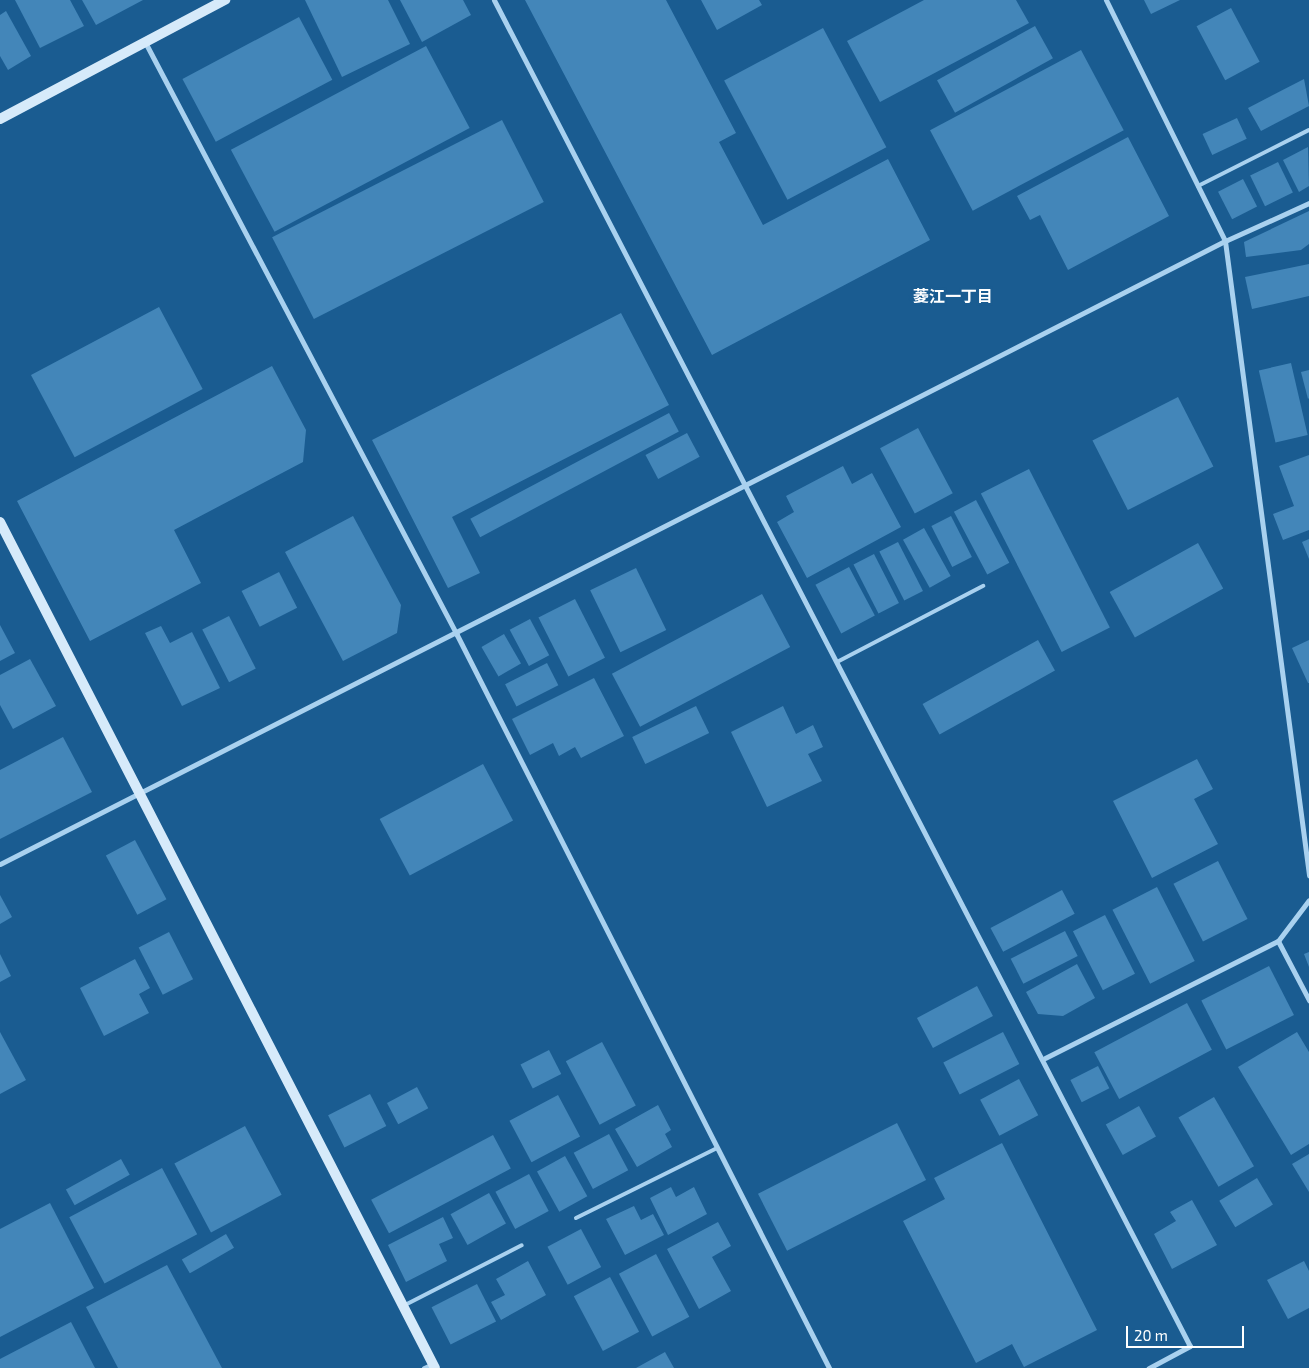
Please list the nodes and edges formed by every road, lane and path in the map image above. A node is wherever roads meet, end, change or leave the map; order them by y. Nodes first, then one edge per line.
1 (224, 0) edge
2 (494, 0) edge
3 (1106, 0) edge
4 (145, 42) junction
5 (0, 119) edge
6 (1309, 130) edge
7 (1198, 186) junction
8 (1309, 203) edge
9 (1225, 240) junction
10 (746, 485) junction
11 (0, 522) edge
12 (982, 586) dead end
13 (457, 634) junction
14 (837, 662) junction
15 (140, 793) junction
16 (0, 864) edge
17 (1309, 875) edge
18 (1309, 900) edge
19 (1278, 941) junction
20 (1309, 1000) edge
21 (1045, 1058) junction
22 (717, 1148) junction
23 (576, 1218) dead end
24 (522, 1245) dead end
25 (403, 1306) junction
26 (430, 1366) edge
27 (829, 1368) edge
28 (1149, 1368) edge

1 - 4 street
2 - 10 street
3 - 7 street
4 - 5 street
4 - 13 street
6 - 7 lane
7 - 9 street
8 - 9 street
9 - 10 street
9 - 17 street
10 - 13 street
10 - 14 street
11 - 15 street
12 - 14 lane
13 - 15 street
13 - 22 street
14 - 21 street
15 - 16 street
15 - 25 street
18 - 19 street
19 - 20 street
19 - 21 street
21 - 28 street
22 - 23 lane
22 - 27 street
24 - 25 lane
25 - 26 street

